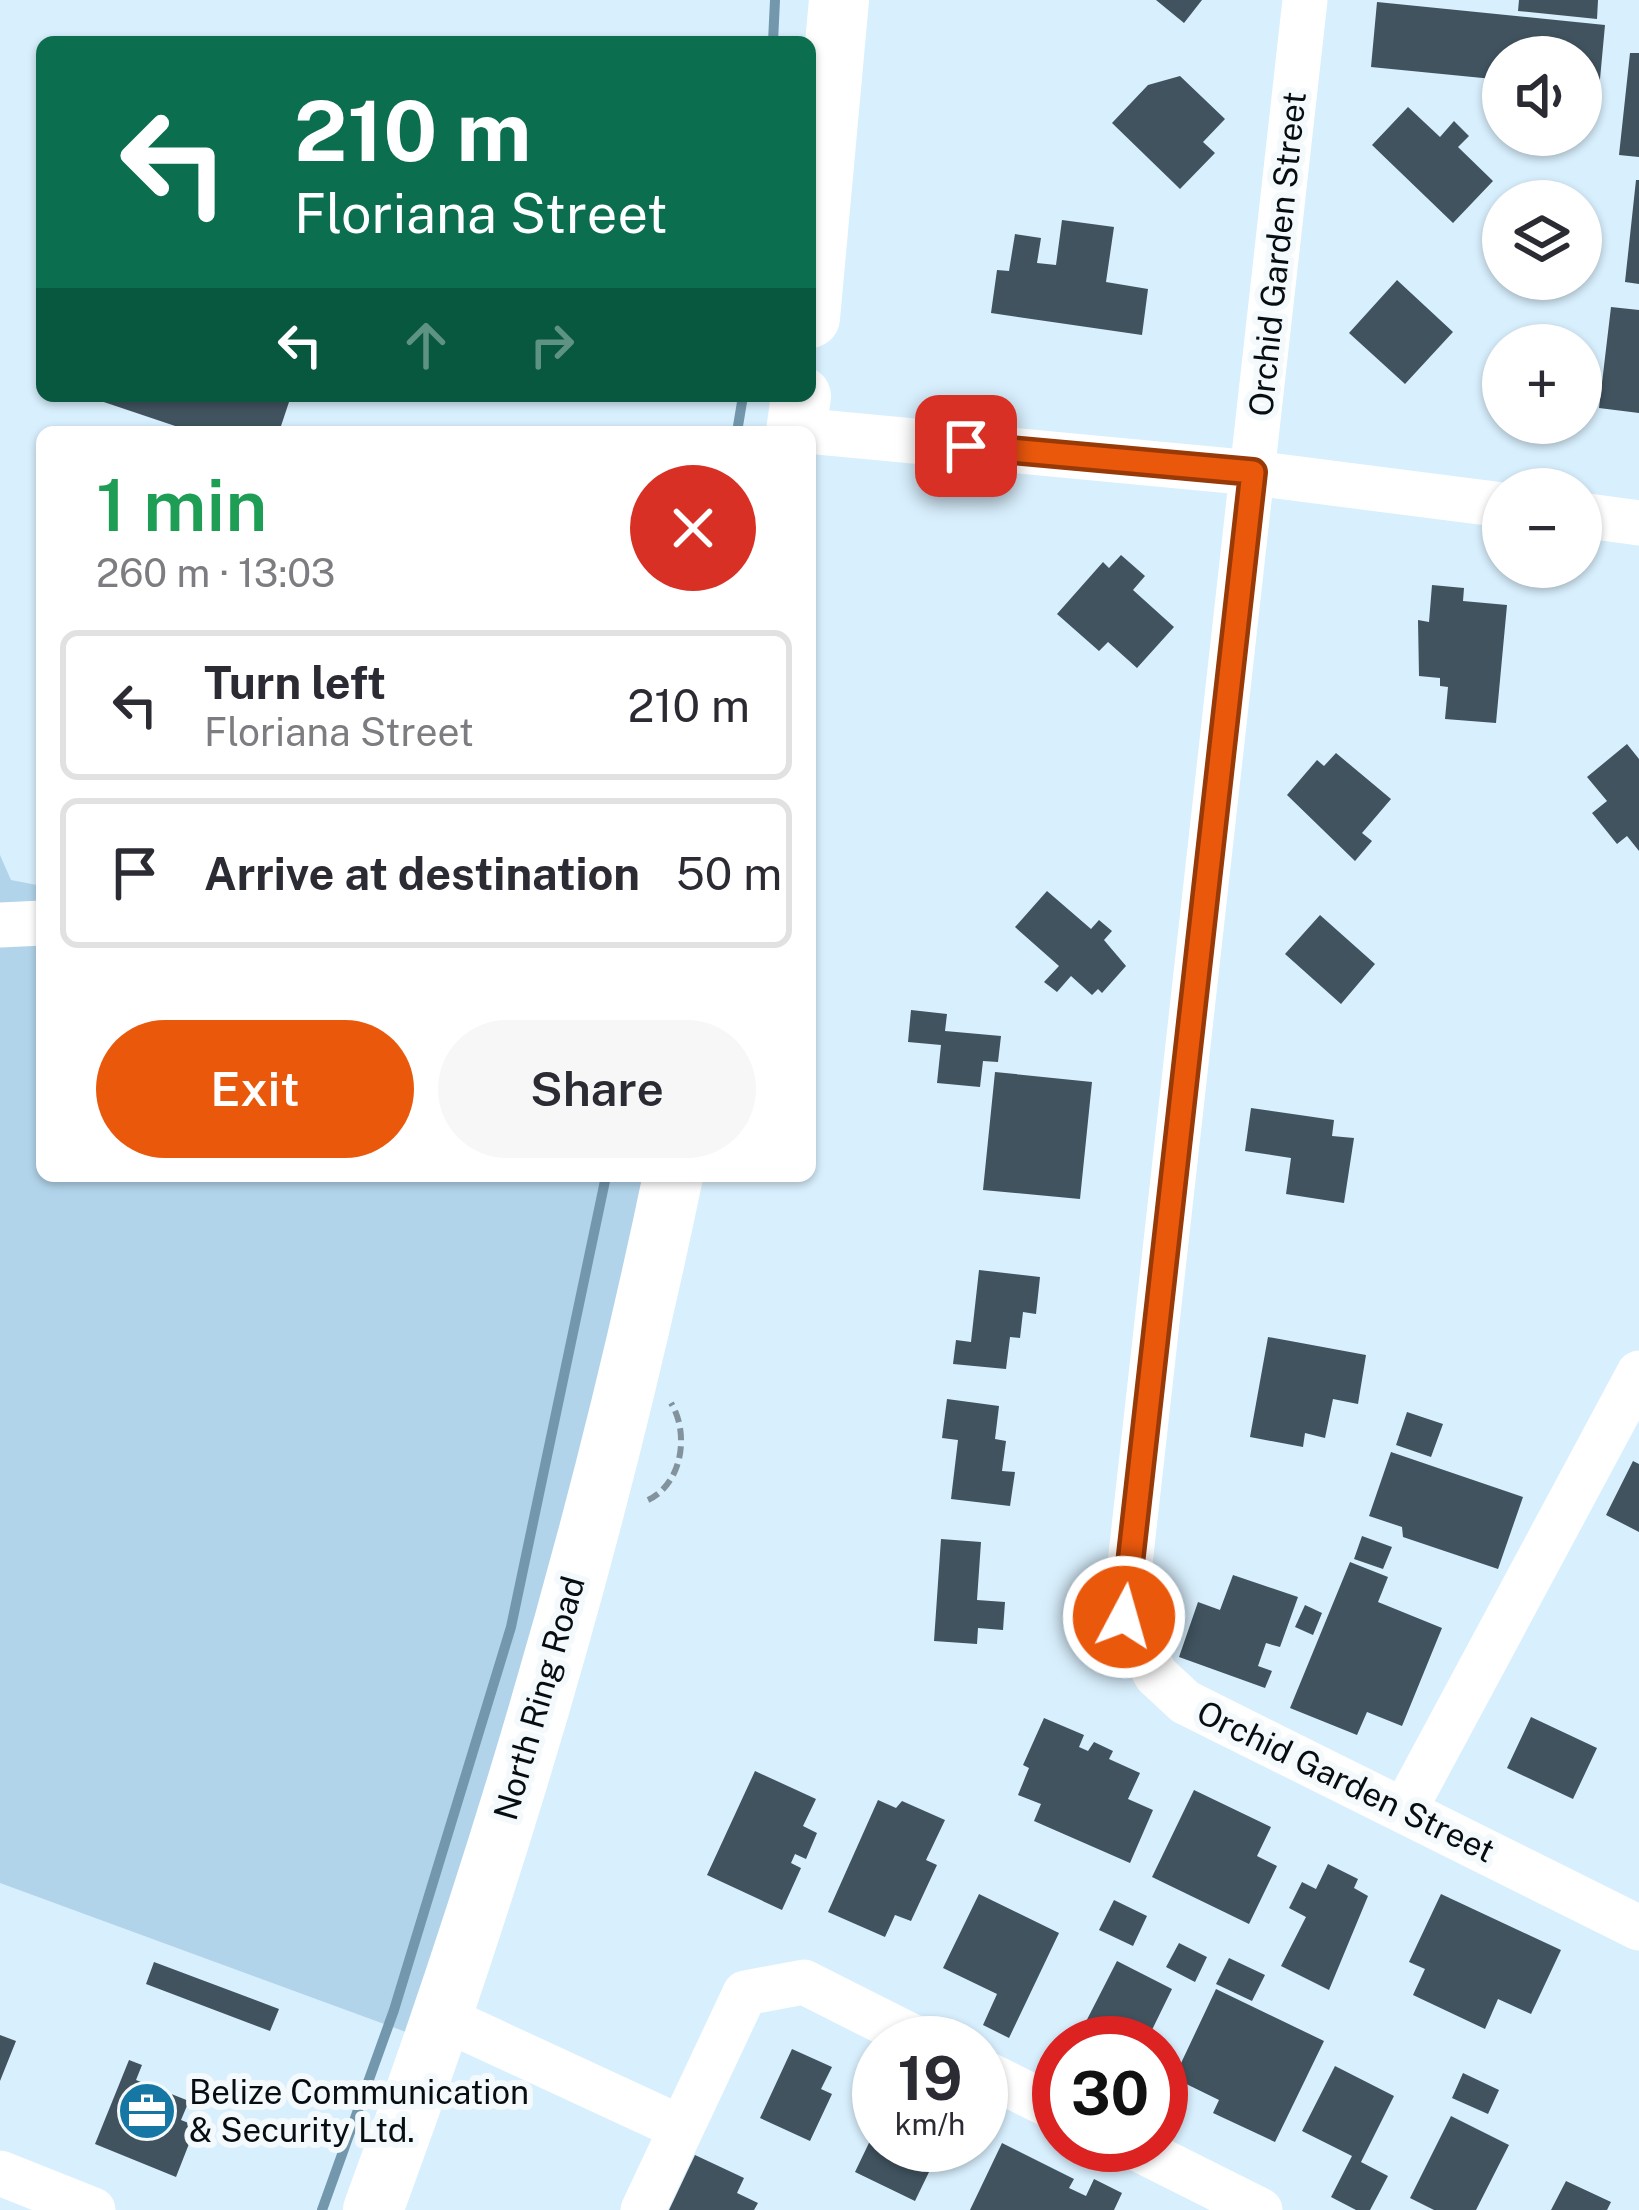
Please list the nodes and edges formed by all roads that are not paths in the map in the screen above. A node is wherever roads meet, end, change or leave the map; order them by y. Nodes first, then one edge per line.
1 (839, 0) edge
2 (1305, 0) edge
3 (816, 252) edge
4 (816, 433) edge
5 (1253, 472) junction
6 (1482, 502) edge
7 (1602, 518) edge
8 (1639, 523) edge
9 (36, 923) edge
10 (0, 925) edge
11 (672, 1182) edge
12 (1639, 1372) edge
13 (1405, 1809) junction
14 (1639, 1928) edge
15 (439, 2016) junction
16 (872, 2016) edge
17 (681, 2128) junction
18 (1184, 2172) edge
19 (0, 2173) edge
20 (93, 2210) edge
21 (374, 2210) edge
22 (643, 2210) edge
23 (1260, 2210) edge

1 - 3 main road
2 - 5 street, Orchid Garden Street
4 - 5 street
5 - 6 street
5 - 13 street, Orchid Garden Street
7 - 8 street
9 - 10 street
11 - 15 main road, North Ring Road
12 - 13 street
13 - 14 street, Orchid Garden Street
15 - 17 street
15 - 21 main road, North Ring Road
16 - 17 street
17 - 22 street
18 - 23 street
19 - 20 street

